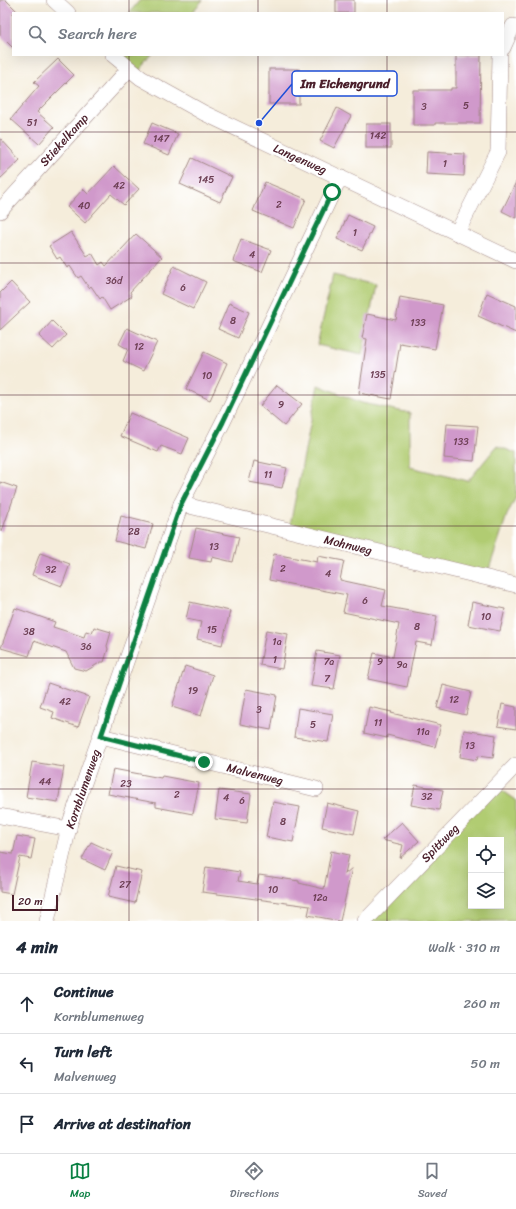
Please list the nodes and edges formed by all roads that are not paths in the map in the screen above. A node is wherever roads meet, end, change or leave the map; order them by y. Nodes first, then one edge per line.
1 (54, 0) edge
2 (67, 12) edge
3 (512, 26) dead end
4 (504, 46) edge
5 (114, 56) edge
6 (500, 56) edge
7 (129, 69) junction
8 (340, 176) junction
9 (0, 211) edge
10 (456, 233) junction
11 (516, 261) edge
12 (181, 504) junction
13 (516, 585) edge
14 (101, 736) junction
15 (516, 765) edge
16 (316, 789) dead end
17 (0, 816) edge
18 (69, 829) junction
19 (47, 921) edge
20 (365, 921) edge

1 - 2 street
3 - 4 street
5 - 7 street, Langenweg
6 - 10 street
7 - 8 street, Langenweg
7 - 9 street, Stiekelkamp
8 - 10 street, Langenweg
8 - 12 street, Kornblumenweg
10 - 11 street, Langenweg
12 - 13 street, Mohnweg
12 - 14 street, Kornblumenweg
14 - 16 street, Malvenweg
14 - 18 street, Kornblumenweg
15 - 20 street, Spittweg
17 - 18 street
18 - 19 street, Kornblumenweg

